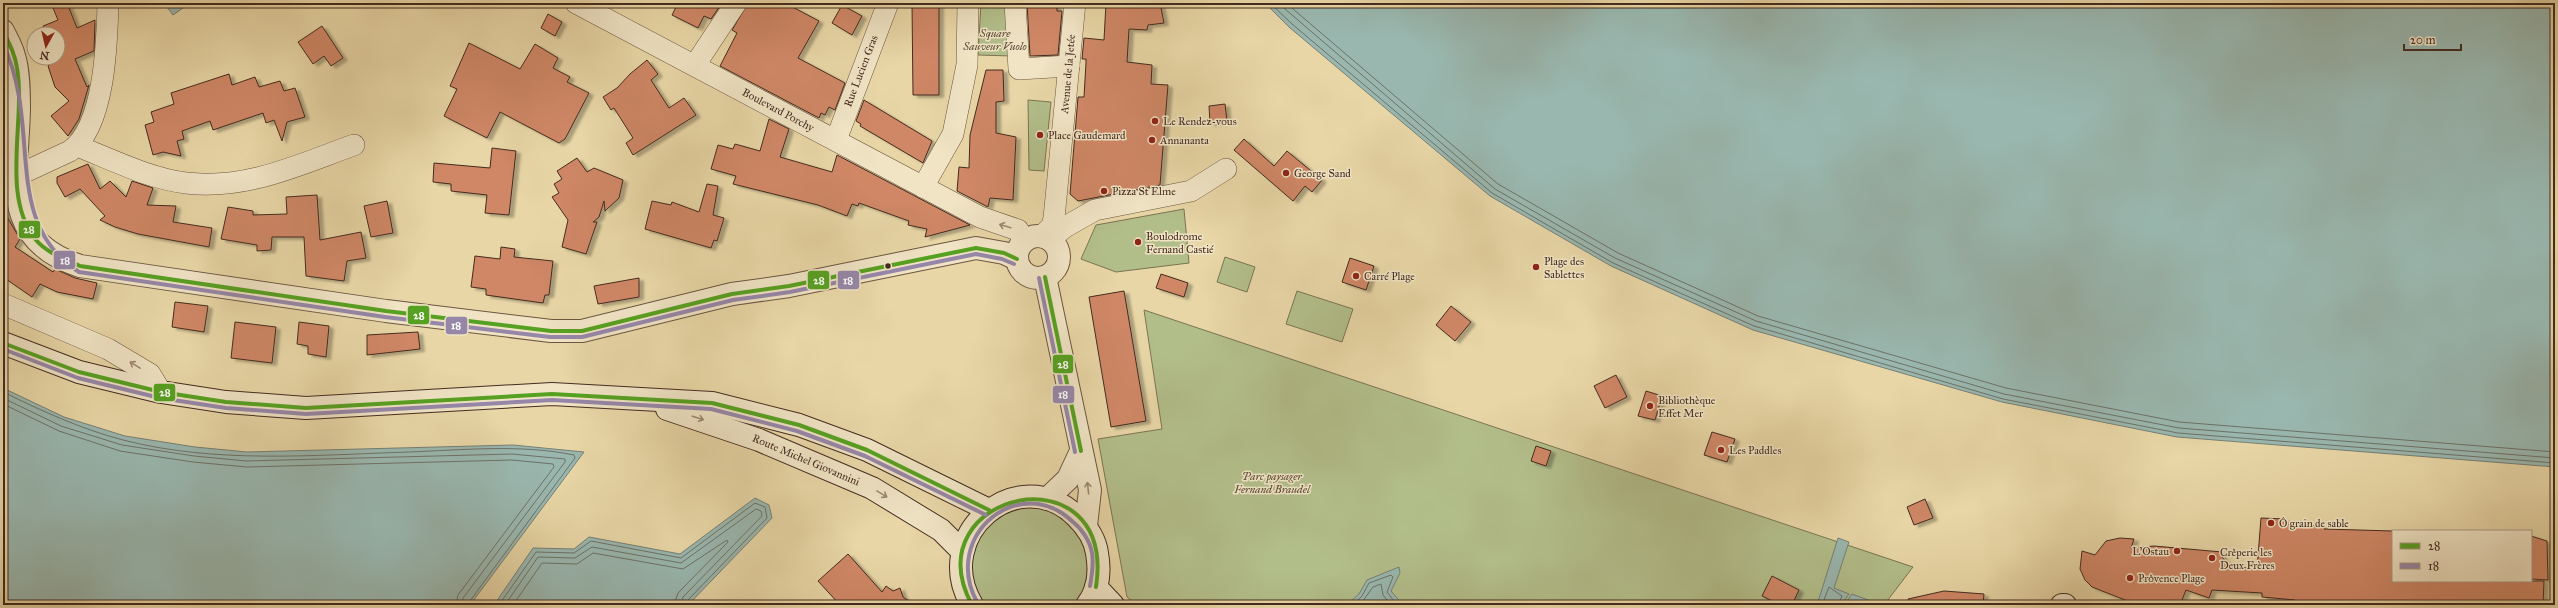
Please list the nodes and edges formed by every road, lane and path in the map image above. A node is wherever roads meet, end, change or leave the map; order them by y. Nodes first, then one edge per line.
1 (108, 3) edge
2 (576, 3) edge
3 (736, 3) edge
4 (888, 3) edge
5 (968, 3) edge
6 (1015, 3) edge
7 (1075, 3) edge
8 (3, 31) edge
9 (695, 65) junction
10 (1069, 66) junction
11 (836, 140) junction
12 (354, 145) dead end
13 (77, 146) junction
14 (1226, 169) dead end
15 (14, 170) junction
16 (923, 187) junction
17 (980, 217) junction
18 (1033, 244) junction
19 (992, 249) junction
20 (1044, 277) junction
21 (3, 304) edge
22 (3, 343) edge
23 (161, 392) junction
24 (634, 399) junction
25 (1081, 451) junction
26 (1047, 499) junction
27 (989, 510) junction
28 (1086, 526) junction
29 (962, 551) junction
30 (1092, 596) edge
31 (972, 605) edge
32 (1113, 605) edge
33 (2062, 605) edge
34 (2065, 605) edge

1 - 13 street
2 - 9 street, Boulevard Porchy
3 - 9 street
4 - 11 street, Rue Lucien Gras
5 - 16 street
6 - 10 street
7 - 10 street, Avenue de la Jetée
8 - 15 main road
9 - 11 street, Boulevard Porchy
10 - 18 street, Avenue de la Jetée
11 - 16 street, Boulevard Porchy
12 - 13 street
13 - 15 street
14 - 18 street
15 - 19 main road
16 - 17 street, Boulevard Porchy
18 -> 17 street, Boulevard Porchy
17 - 19 street
18 - 19 main road
18 - 20 main road
18 - 20 main road
20 - 25 main road
23 -> 21 street
22 - 23 main road, Route Michel Giovannini
23 - 24 main road, Route Michel Giovannini
24 - 27 main road, Route Michel Giovannini
24 -> 29 main road, Route Michel Giovannini
25 - 26 main road
28 -> 25 main road
26 - 27 main road
26 - 28 main road
27 - 29 main road
28 - 30 main road
29 - 31 main road
30 - 32 main road
33 - 34 main road

